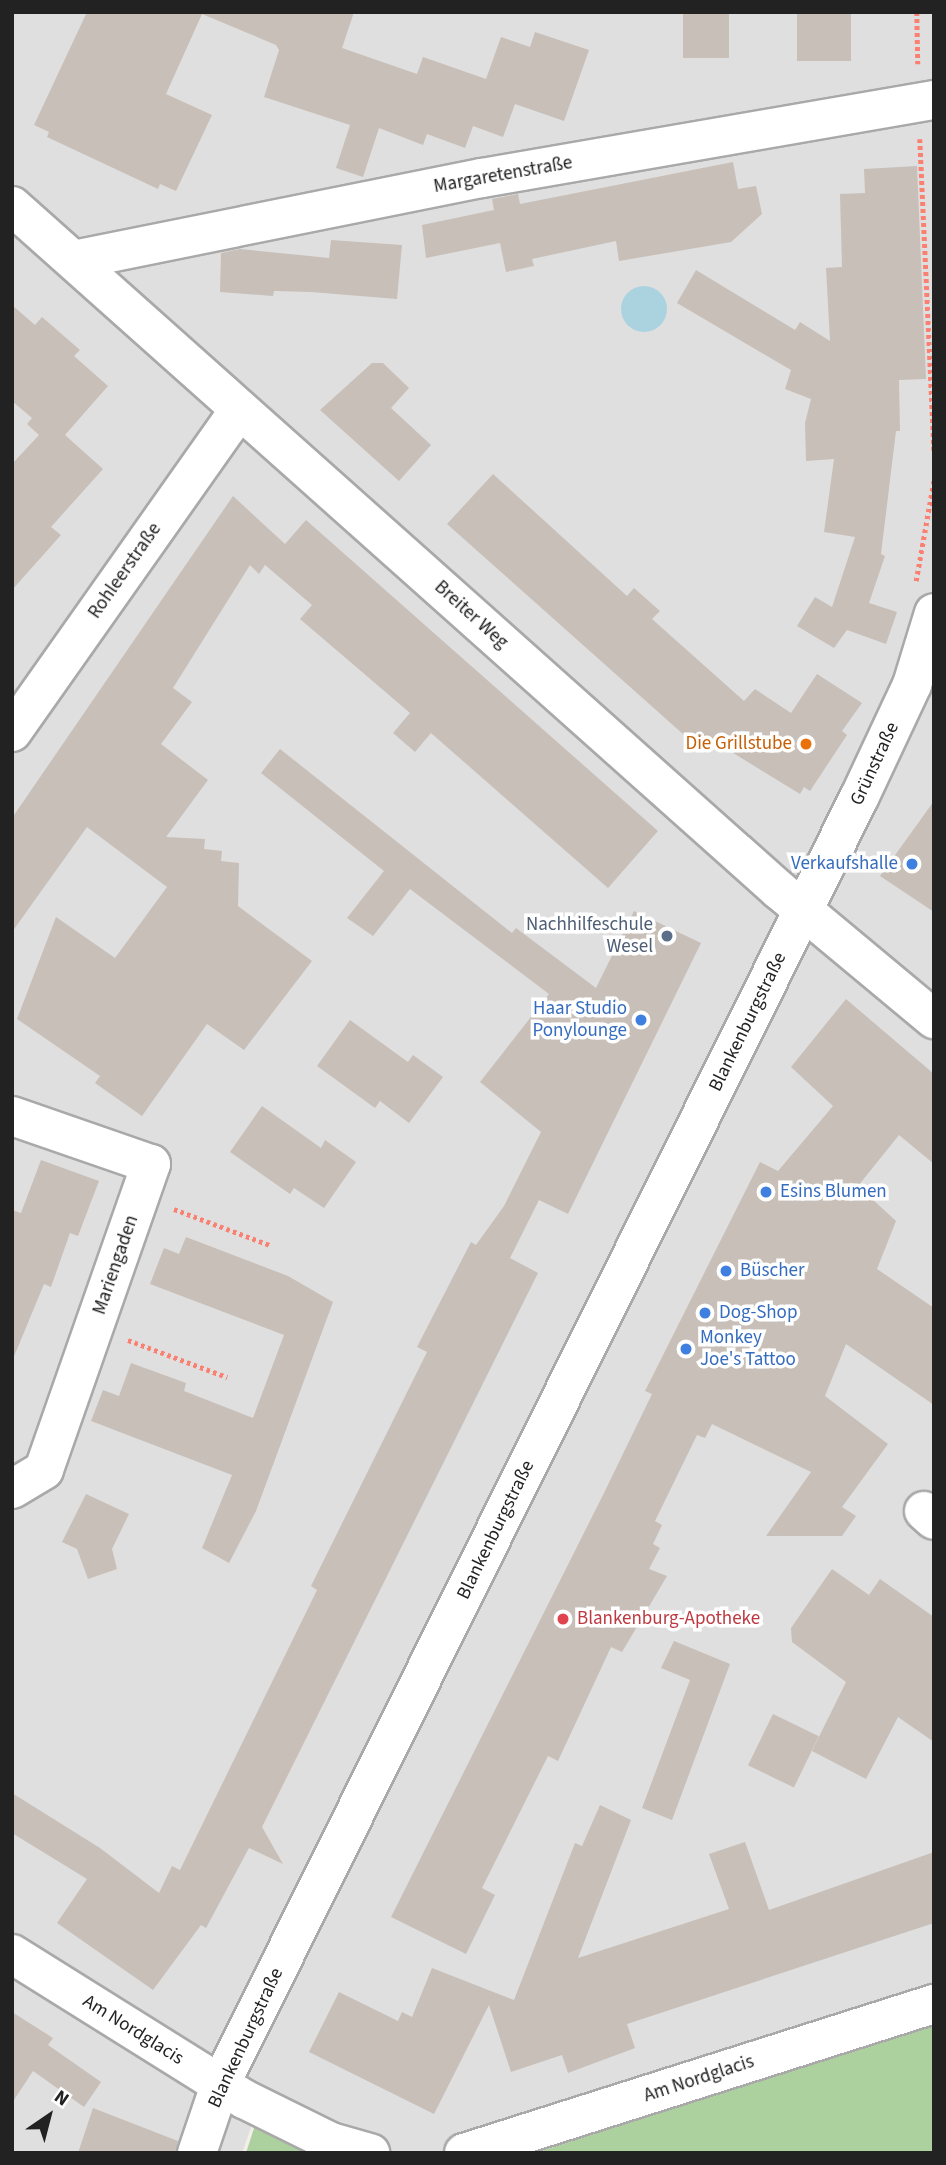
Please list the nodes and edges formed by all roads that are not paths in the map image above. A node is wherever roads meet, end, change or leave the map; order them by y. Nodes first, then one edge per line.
1 (926, 101) edge
2 (12, 206) edge
3 (74, 260) junction
4 (239, 410) junction
5 (934, 613) edge
6 (12, 732) edge
7 (803, 910) junction
8 (934, 1019) edge
9 (12, 1116) edge
10 (12, 1489) edge
11 (12, 1954) edge
12 (934, 2004) edge
13 (207, 2077) junction
14 (197, 2153) edge
15 (370, 2153) edge
16 (464, 2153) edge

1 - 3 street, Margaretenstraße
2 - 3 street, Breiter Weg
3 - 4 street, Breiter Weg
4 - 6 street, Rohleerstraße
4 - 7 street, Breiter Weg
5 - 7 street, Grünstraße
7 - 8 street, Breiter Weg
7 - 13 street, Blankenburgstraße
9 - 10 street, Mariengaden
11 - 13 street, Am Nordglacis
12 - 16 street, Am Nordglacis
13 - 14 street, Blankenburgstraße
13 - 15 street, Am Nordglacis

